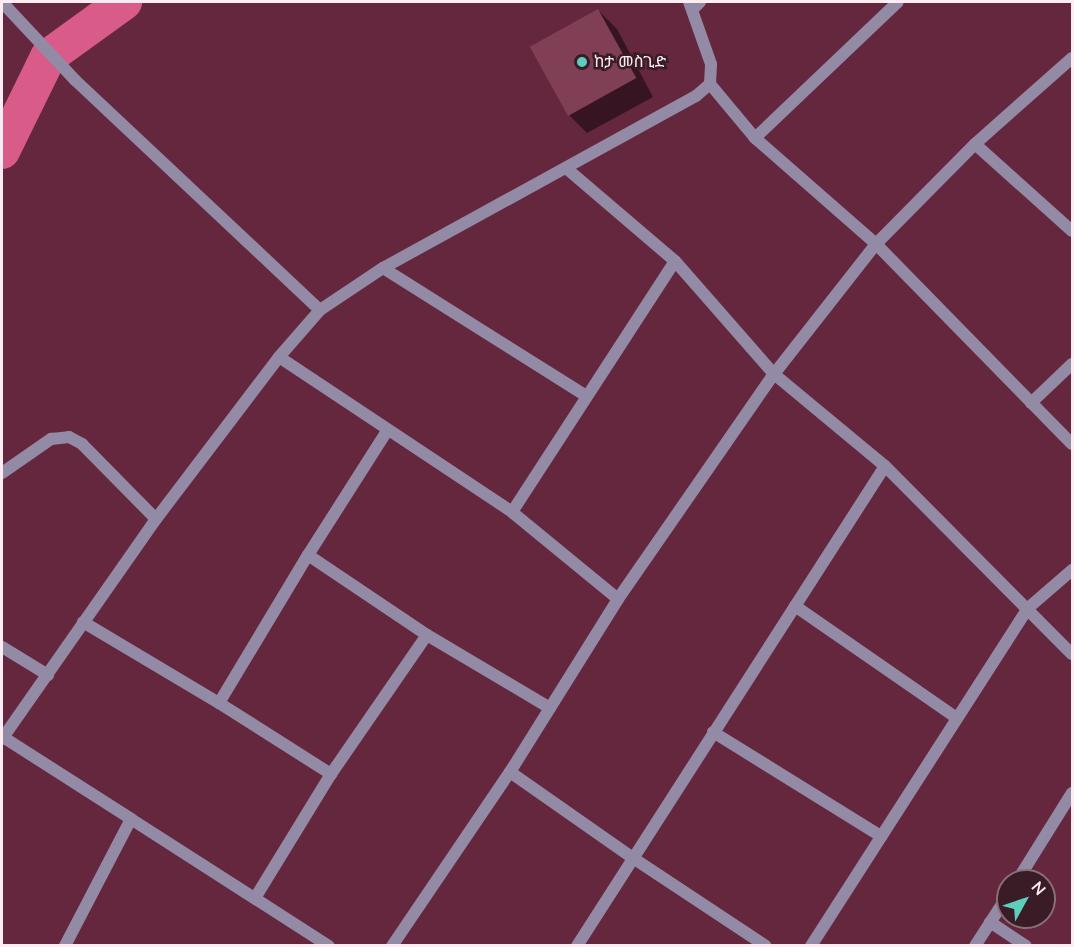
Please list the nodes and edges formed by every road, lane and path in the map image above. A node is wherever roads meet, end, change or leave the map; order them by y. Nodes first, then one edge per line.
1 (2, 2) edge
2 (898, 2) edge
3 (694, 4) edge
4 (1072, 58) edge
5 (710, 84) junction
6 (755, 138) junction
7 (975, 144) junction
8 (566, 168) junction
9 (1072, 231) edge
10 (876, 243) junction
11 (675, 261) junction
12 (383, 268) junction
13 (320, 310) junction
14 (279, 357) junction
15 (1072, 364) edge
16 (774, 374) junction
17 (586, 396) junction
18 (1031, 403) junction
19 (387, 431) junction
20 (1072, 444) edge
21 (885, 466) junction
22 (2, 473) edge
23 (512, 512) junction
24 (156, 519) junction
25 (308, 555) junction
26 (1072, 570) edge
27 (618, 598) junction
28 (795, 606) junction
29 (1027, 609) junction
30 (83, 622) junction
31 (426, 635) junction
32 (2, 647) edge
33 (1072, 654) edge
34 (48, 675) junction
35 (219, 703) junction
36 (550, 708) junction
37 (957, 718) junction
38 (713, 732) junction
39 (2, 738) edge
40 (510, 772) junction
41 (331, 774) junction
42 (1071, 798) edge
43 (131, 819) junction
44 (881, 836) junction
45 (633, 858) junction
46 (1025, 869) edge
47 (255, 898) junction
48 (996, 913) edge
49 (990, 922) junction
50 (65, 945) edge
51 (329, 945) edge
52 (392, 945) edge
53 (577, 945) edge
54 (766, 945) edge
55 (811, 945) edge
56 (975, 945) edge
57 (1026, 945) edge

1 - 13 street
2 - 6 street
3 - 5 street
4 - 7 street
5 - 6 street
5 - 8 street
6 - 10 street
7 - 9 street
7 - 10 street
8 - 11 street
8 - 12 street
10 - 16 street
10 - 18 street
11 - 16 street
11 - 17 street
12 - 13 street
12 - 17 street
13 - 14 street
14 - 19 street
14 - 24 street
15 - 18 street
16 - 21 street
16 - 27 street
17 - 23 street
18 - 20 street
19 - 23 street
19 - 25 street
21 - 28 street
21 - 29 street
22 - 24 street
23 - 27 street
24 - 30 street
25 - 31 street
25 - 35 street
26 - 29 street
27 - 36 street
28 - 37 street
28 - 38 street
29 - 33 street
29 - 37 street
30 - 34 street
30 - 35 street
31 - 36 street
31 - 41 street
32 - 34 street
34 - 39 street
35 - 41 street
36 - 40 street
37 - 44 street
38 - 44 street
38 - 45 street
39 - 43 street
40 - 45 street
40 - 52 street
41 - 47 street
42 - 46 street
43 - 47 street
43 - 50 street
44 - 55 street
45 - 53 street
45 - 54 street
47 - 51 street
48 - 49 street
49 - 56 street
49 - 57 street

